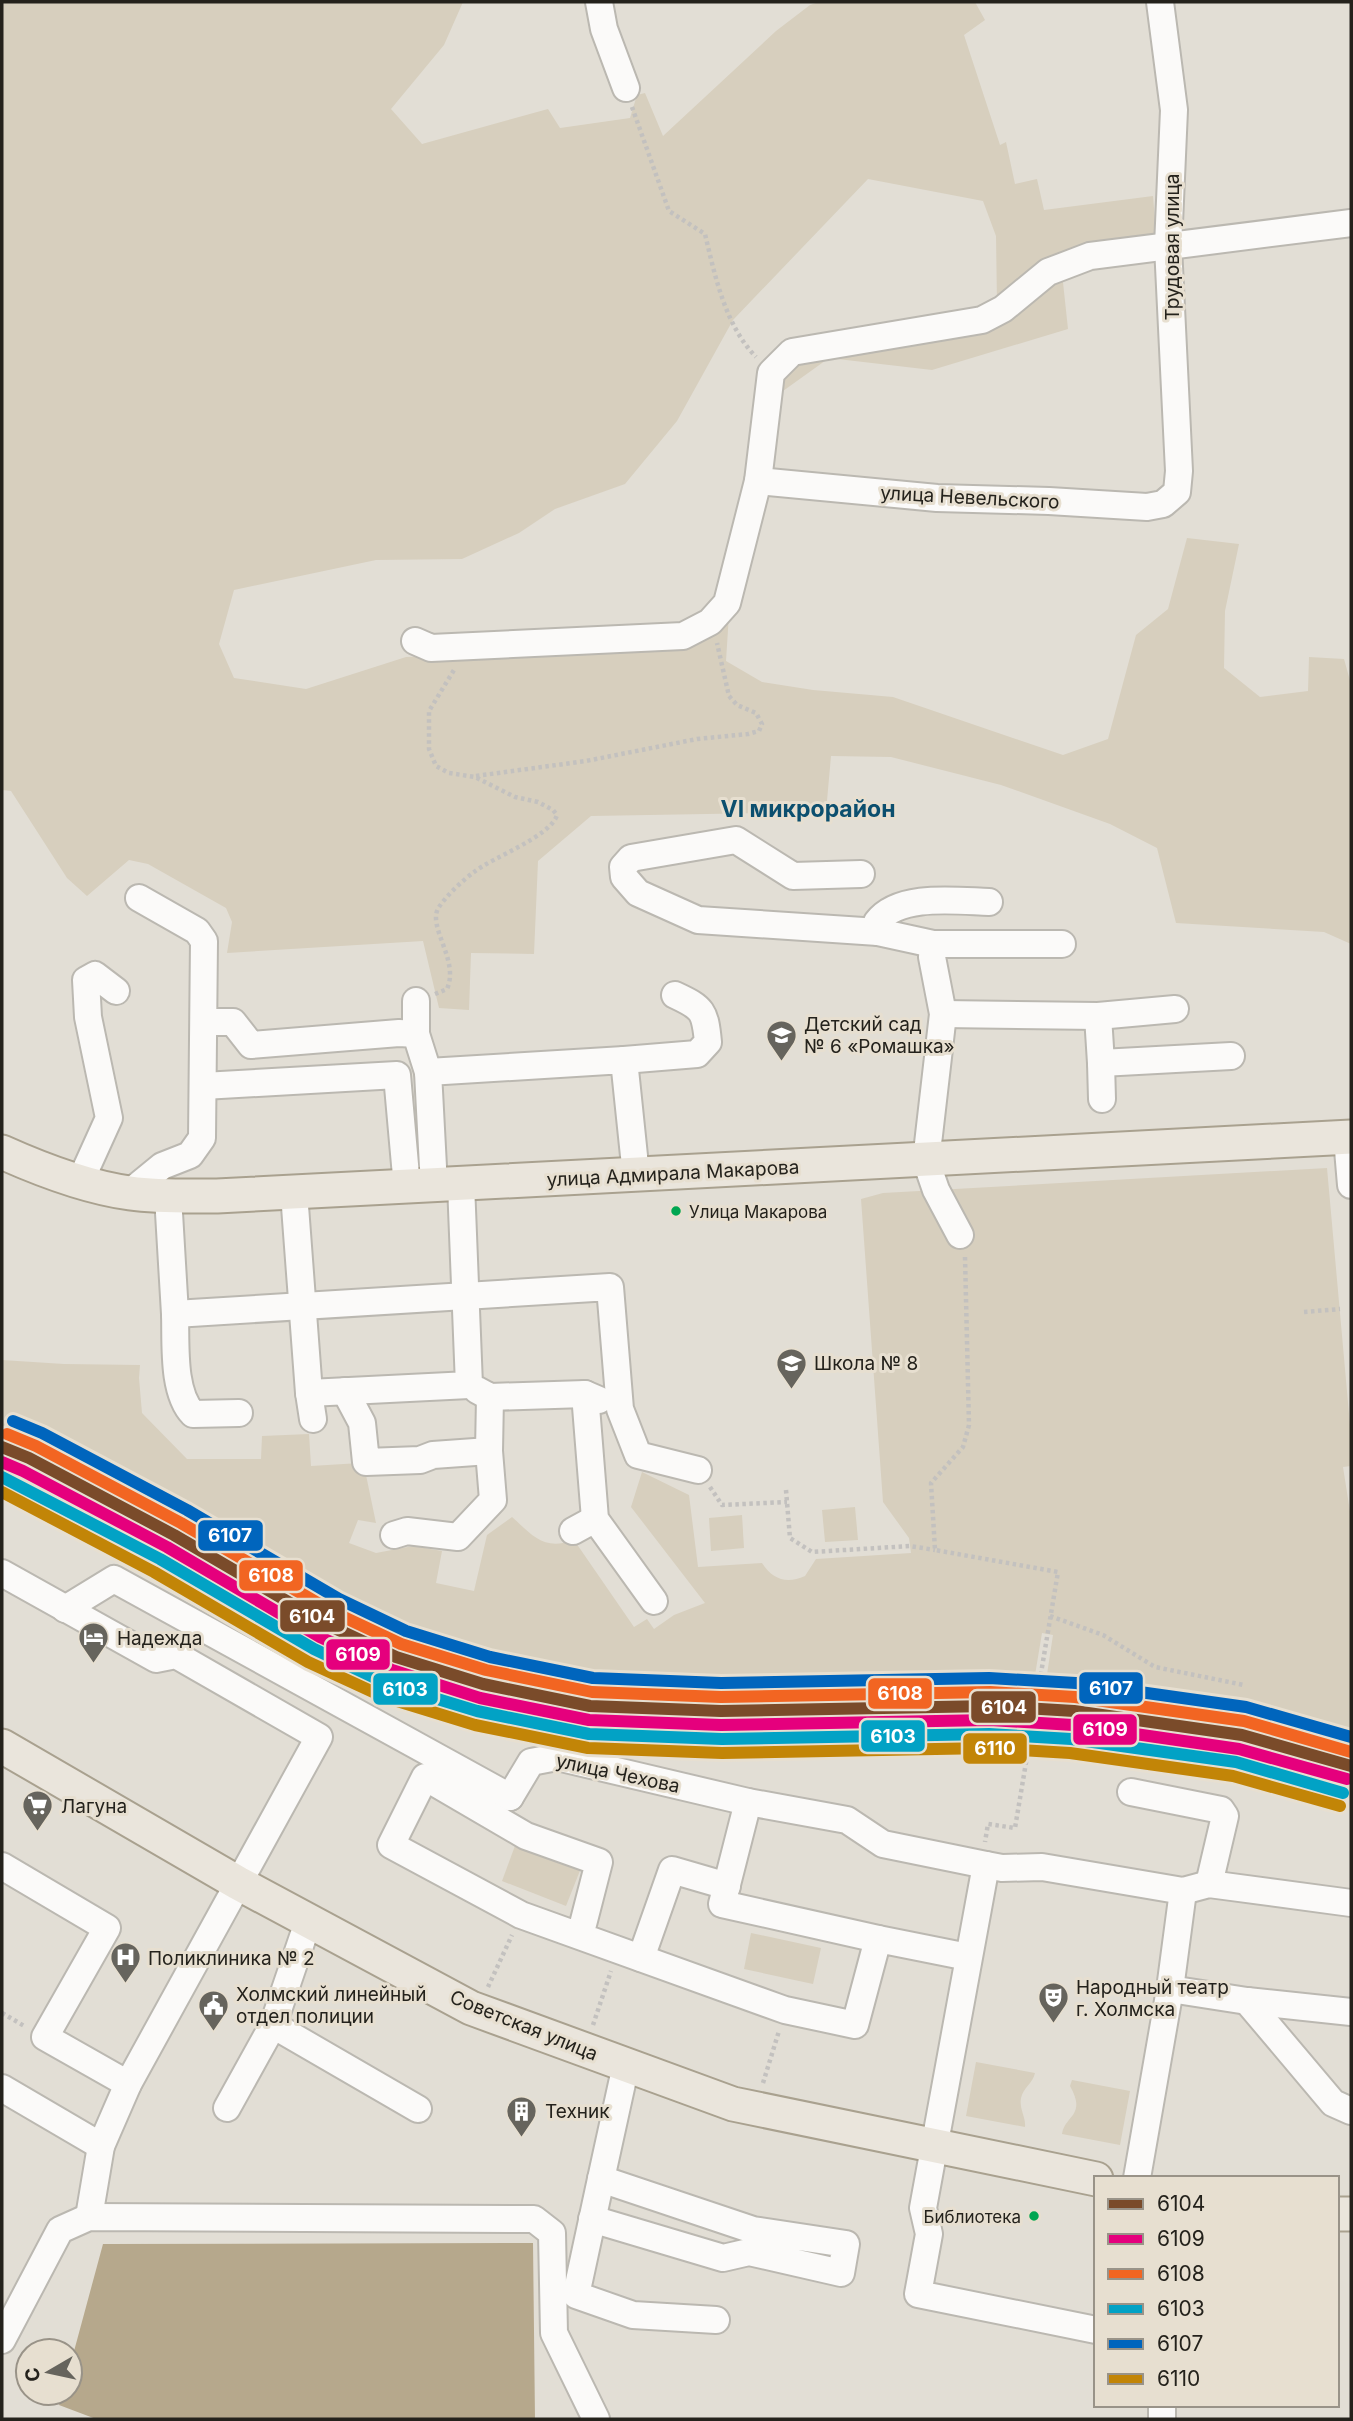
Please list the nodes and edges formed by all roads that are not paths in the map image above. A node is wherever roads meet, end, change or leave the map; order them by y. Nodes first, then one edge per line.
1 (599, 2) edge
2 (1160, 2) edge
3 (626, 88) road end
4 (1351, 223) edge
5 (1168, 246) junction
6 (758, 481) junction
7 (1177, 492) joint
8 (415, 641) dead end
9 (861, 874) dead end
10 (139, 898) dead end
11 (989, 902) dead end
12 (878, 932) junction
13 (933, 944) junction
14 (1062, 944) dead end
15 (116, 991) dead end
16 (675, 995) dead end
17 (416, 1001) road end
18 (1175, 1009) dead end
19 (943, 1014) junction
20 (1098, 1016) junction
21 (204, 1022) junction
22 (416, 1034) junction
23 (1231, 1056) dead end
24 (624, 1060) junction
25 (1101, 1063) junction
26 (428, 1072) junction
27 (203, 1086) junction
28 (1102, 1099) dead end
29 (1349, 1137) edge
30 (2, 1152) edge
31 (926, 1161) junction
32 (636, 1175) junction
33 (80, 1182) junction
34 (1351, 1185) edge
35 (434, 1186) junction
36 (129, 1193) junction
37 (295, 1193) junction
38 (167, 1196) junction
39 (960, 1235) road end
40 (466, 1296) junction
41 (303, 1306) junction
42 (175, 1314) junction
43 (345, 1391) junction
44 (480, 1391) junction
45 (585, 1394) junction
46 (620, 1409) junction
47 (239, 1413) dead end
48 (489, 1451) junction
49 (698, 1470) road end
50 (394, 1535) dead end
51 (2, 1573) edge
52 (654, 1601) dead end
53 (65, 1609) junction
54 (2, 1746) edge
55 (1131, 1792) dead end
56 (510, 1797) junction
57 (748, 1802) junction
58 (526, 1836) junction
59 (986, 1865) junction
60 (2, 1866) edge
61 (238, 1883) junction
62 (1209, 1884) junction
63 (727, 1886) junction
64 (1183, 1891) junction
65 (1351, 1903) edge
66 (308, 1922) junction
67 (580, 1936) junction
68 (878, 1939) junction
69 (629, 1954) junction
70 (968, 1957) junction
71 (1170, 1989) junction
72 (1247, 2001) junction
73 (1351, 2012) edge
74 (273, 2025) junction
75 (626, 2065) junction
76 (128, 2084) junction
77 (2, 2088) edge
78 (227, 2108) dead end
79 (418, 2109) dead end
80 (1351, 2110) edge
81 (101, 2146) junction
82 (934, 2146) junction
83 (1137, 2176) edge
84 (601, 2179) junction
85 (1094, 2179) edge
86 (89, 2217) junction
87 (592, 2218) junction
88 (716, 2320) dead end
89 (1094, 2330) edge
90 (2, 2340) edge
91 (596, 2419) edge

1 - 3 street
2 - 5 street, Трудовая улица
4 - 5 street
5 - 6 street
5 - 7 street, Трудовая улица
6 - 7 street, улица Невельского
6 - 8 street
9 - 12 street
10 - 21 street
11 - 12 street
12 - 13 street
13 - 14 street
13 - 19 street
15 - 33 street
16 - 24 street
17 - 22 street
18 - 20 street
19 - 20 street
19 - 31 street
20 - 25 street
21 - 22 street
21 - 27 street
22 - 26 street
23 - 25 street
24 - 26 street
24 - 32 street
25 - 28 street
26 - 35 street
27 - 35 street
27 - 36 street
29 - 31 main road, улица Адмирала Макарова
29 - 34 street
30 - 33 main road, улица Адмирала Макарова
31 - 32 main road, улица Адмирала Макарова
31 - 39 street
32 - 35 main road, улица Адмирала Макарова
33 - 36 main road, улица Адмирала Макарова
35 - 37 main road, улица Адмирала Макарова
35 - 40 street
36 - 38 main road, улица Адмирала Макарова
37 - 38 main road, улица Адмирала Макарова
37 - 41 street
38 - 42 street
40 - 41 street
40 - 44 street
40 - 46 street
41 - 42 street
41 - 43 street
42 - 47 street
43 - 44 street
43 - 48 street
44 - 45 street
44 - 48 street
45 - 46 street
45 - 52 street
46 - 49 street
48 - 50 street
51 - 53 street
53 - 56 street
53 - 61 street
54 - 61 main road, Советская улица
55 - 62 street
56 - 57 street, улица Чехова
56 - 58 street
57 - 59 street, улица Чехова
57 - 63 street
58 - 67 street
58 - 67 street
59 - 64 street, улица Чехова
59 - 70 street
60 - 76 street
61 - 66 main road, Советская улица
61 - 76 street
62 - 64 street
62 - 65 street
63 - 68 street
63 - 69 street
64 - 71 street
66 - 74 street
66 - 75 main road, Советская улица
67 - 69 street
68 - 69 street
68 - 70 street
70 - 82 street
71 - 72 street
71 - 83 street
72 - 73 street
72 - 80 street
74 - 78 street
74 - 79 street
75 - 82 main road, Советская улица
75 - 84 street
76 - 81 street
77 - 81 street
81 - 86 street
82 - 85 main road, Советская улица
82 - 89 street
84 - 87 street
84 - 87 street
86 - 90 street
86 - 91 street
87 - 88 street

